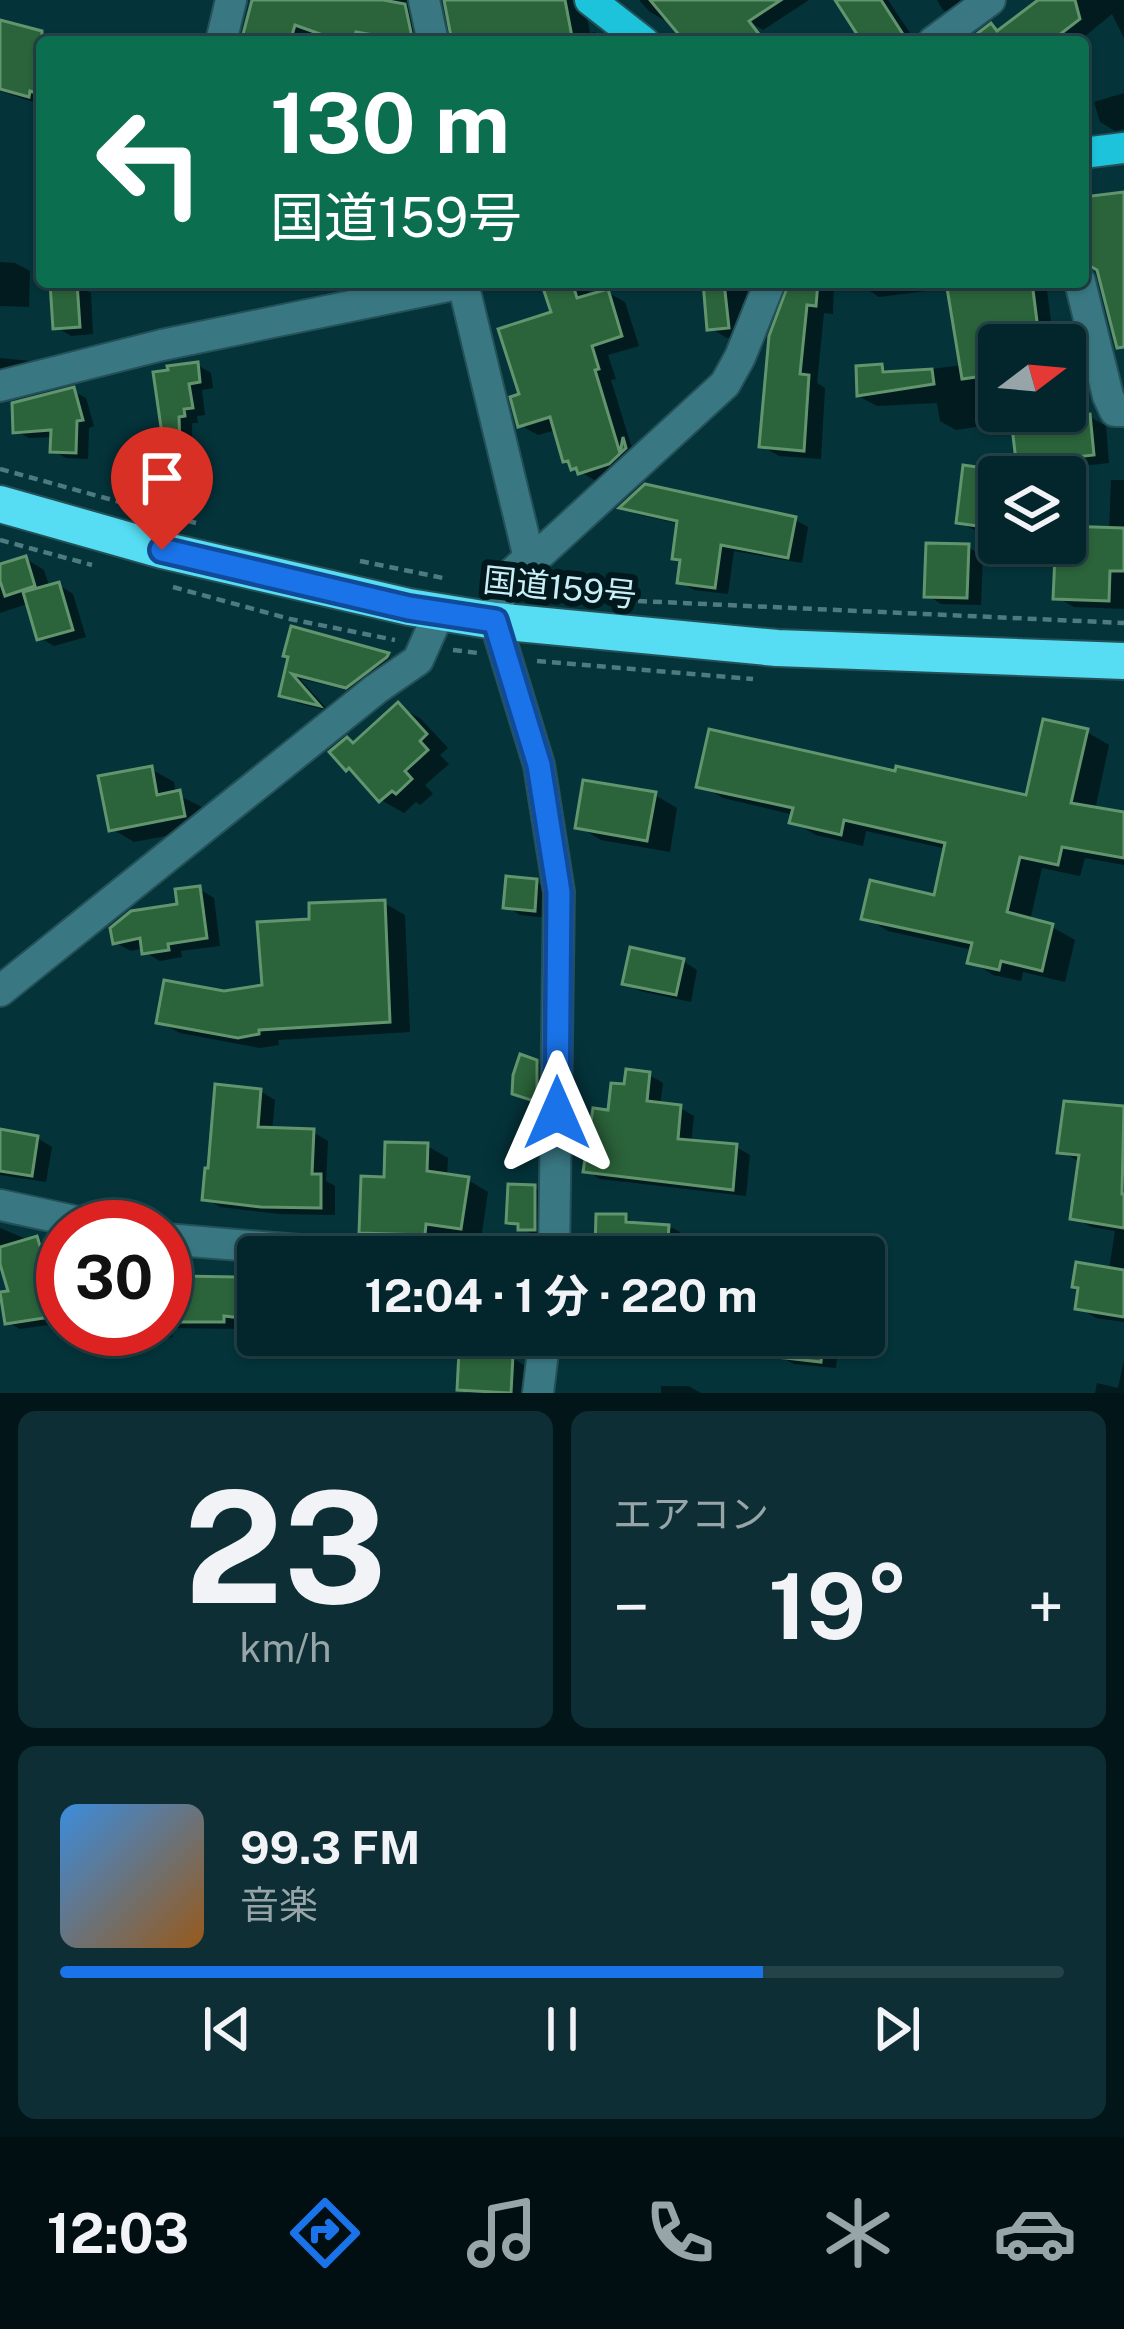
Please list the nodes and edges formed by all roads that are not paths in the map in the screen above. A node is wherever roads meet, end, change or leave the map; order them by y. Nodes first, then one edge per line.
1 (232, 0) edge
2 (424, 0) edge
3 (590, 0) edge
4 (990, 0) edge
5 (223, 36) edge
6 (432, 36) edge
7 (636, 36) edge
8 (941, 36) edge
9 (1124, 148) edge
10 (1089, 152) edge
11 (441, 288) edge
12 (466, 288) edge
13 (768, 288) edge
14 (1081, 288) edge
15 (0, 386) edge
16 (1124, 411) edge
17 (0, 504) edge
18 (529, 558) junction
19 (498, 604) junction
20 (439, 613) junction
21 (1124, 661) edge
22 (0, 991) edge
23 (0, 1205) edge
24 (36, 1213) edge
25 (554, 1236) edge
26 (192, 1241) edge
27 (237, 1245) edge
28 (542, 1356) edge
29 (538, 1393) edge

1 - 5 street
2 - 6 street
3 - 7 main road
4 - 8 street
9 - 10 main road
11 - 15 street
12 - 18 street
13 - 18 street
14 - 16 street
17 - 20 highway, 国道159号
18 - 19 street
19 - 20 highway, 国道159号
19 - 21 highway, 国道159号
19 - 25 street
20 - 22 street
23 - 24 street
26 - 27 street
28 - 29 street

